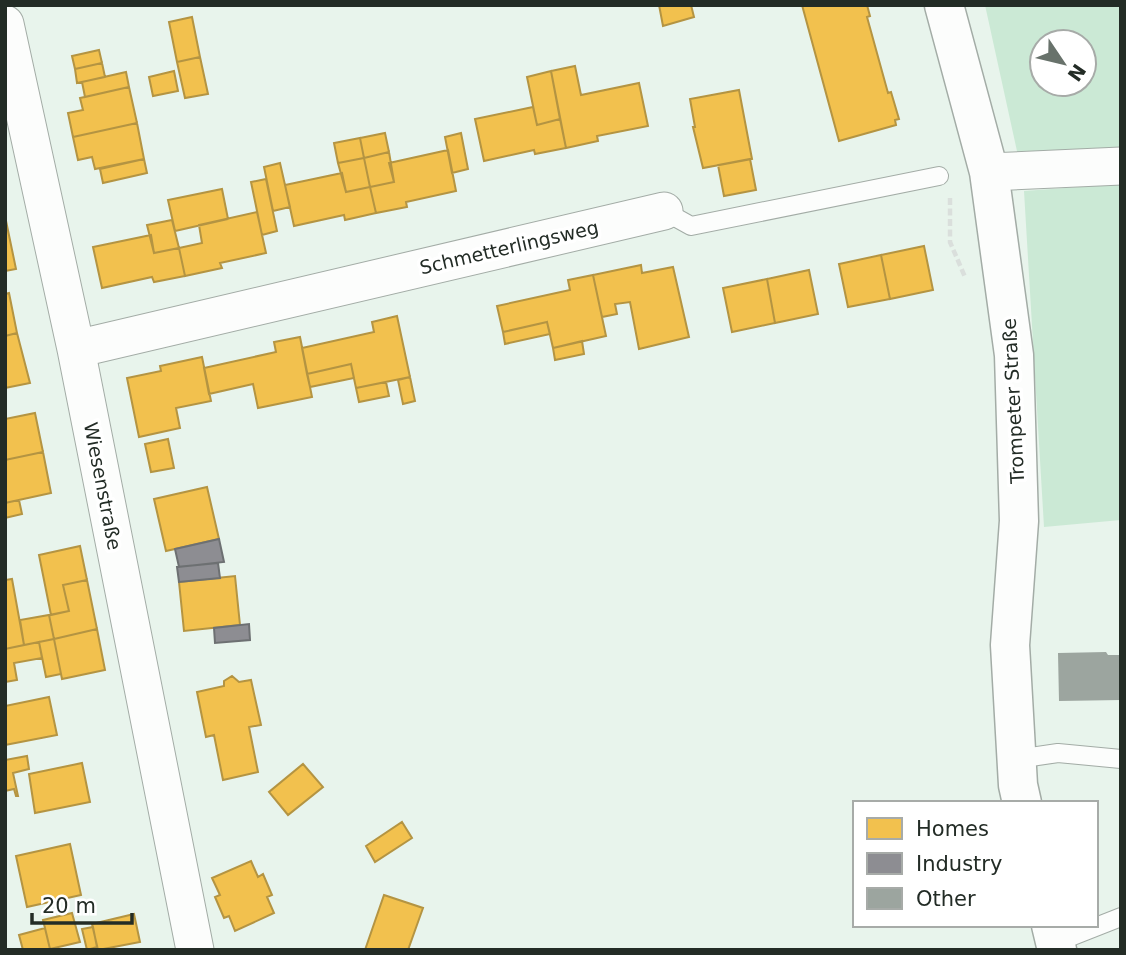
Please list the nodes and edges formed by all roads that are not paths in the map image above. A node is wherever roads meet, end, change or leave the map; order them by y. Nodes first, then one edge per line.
1 (944, 5) edge
2 (5, 24) edge
3 (1121, 166) edge
4 (989, 172) junction
5 (945, 181) road end
6 (664, 211) joint
7 (76, 349) junction
8 (1017, 759) junction
9 (1121, 759) edge
10 (1022, 801) edge
11 (1121, 917) edge
12 (1098, 925) edge
13 (1091, 927) edge
14 (1054, 939) edge
15 (195, 950) edge

1 - 4 main road, Trompeter Straße
2 - 7 street, Wiesenstraße
3 - 4 street
4 - 8 main road, Trompeter Straße
5 - 6 lane, Schmetterlingsweg
6 - 7 street, Schmetterlingsweg
7 - 15 street, Wiesenstraße
8 - 9 lane
8 - 10 main road, Trompeter Straße
11 - 12 lane
13 - 14 lane

